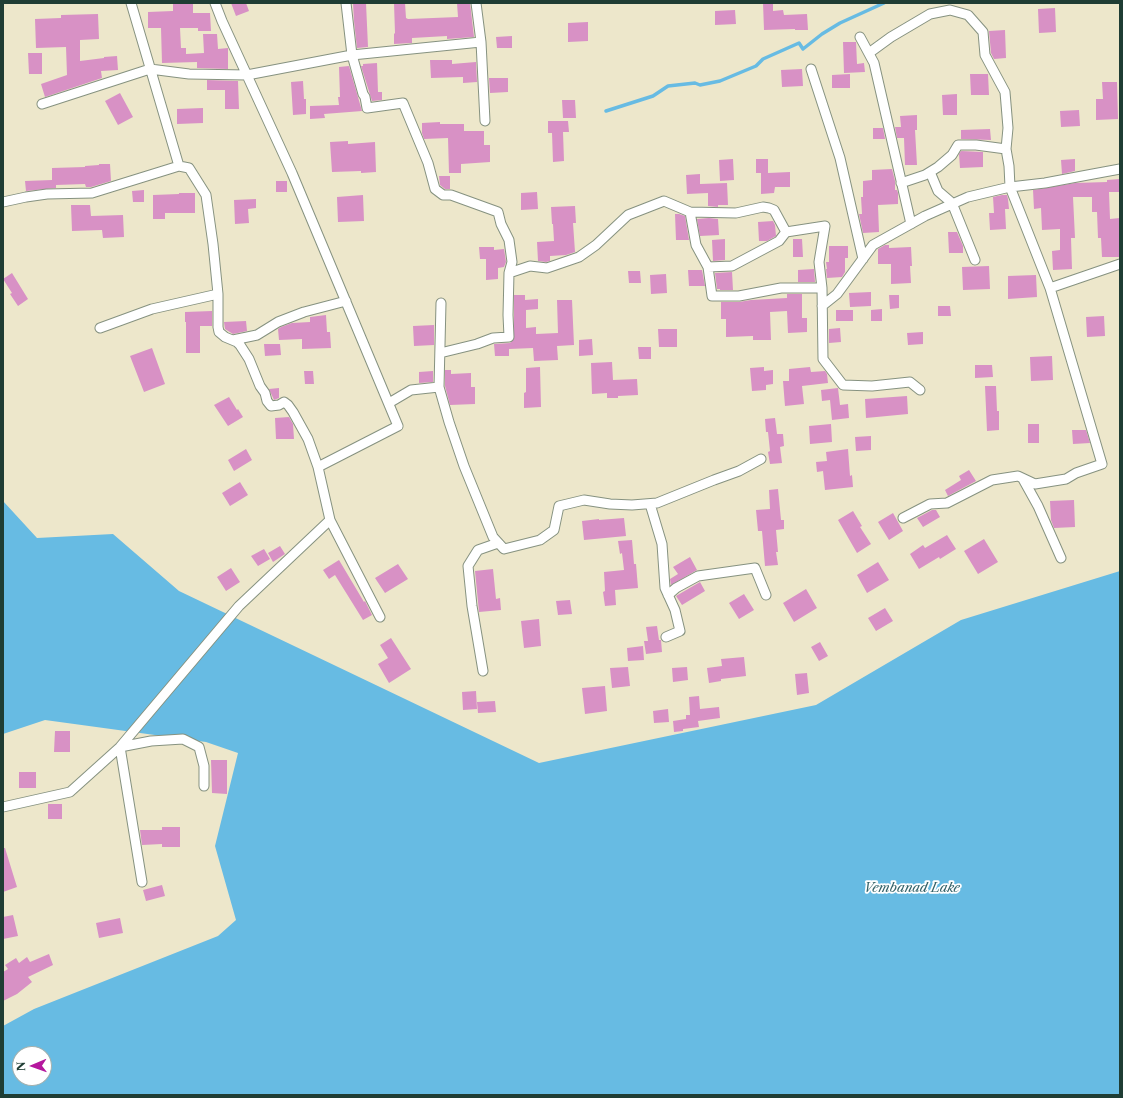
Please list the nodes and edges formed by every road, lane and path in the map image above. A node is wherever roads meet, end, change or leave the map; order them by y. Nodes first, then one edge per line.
1 (215, 3) edge
2 (346, 3) edge
3 (476, 3) edge
4 (133, 4) edge
5 (860, 37) dead end
6 (481, 42) junction
7 (869, 53) junction
8 (352, 55) junction
9 (150, 69) junction
10 (811, 69) dead end
11 (247, 75) junction
12 (42, 104) dead end
13 (485, 121) dead end
14 (1006, 149) junction
15 (180, 166) junction
16 (1120, 168) edge
17 (930, 172) junction
18 (901, 183) junction
19 (1010, 187) junction
20 (3, 202) edge
21 (952, 203) junction
22 (690, 212) junction
23 (911, 224) junction
24 (786, 232) junction
25 (863, 259) junction
26 (976, 260) dead end
27 (1120, 264) edge
28 (708, 267) junction
29 (509, 273) junction
30 (822, 288) junction
31 (1050, 288) junction
32 (218, 294) junction
33 (346, 301) junction
34 (441, 303) dead end
35 (822, 306) junction
36 (100, 328) dead end
37 (233, 340) junction
38 (440, 353) junction
39 (439, 387) junction
40 (920, 390) dead end
41 (389, 403) junction
42 (761, 459) dead end
43 (318, 467) junction
44 (1023, 479) junction
45 (650, 504) junction
46 (903, 518) dead end
47 (330, 520) junction
48 (498, 542) junction
49 (1061, 558) dead end
50 (668, 595) junction
51 (766, 595) dead end
52 (380, 617) dead end
53 (666, 637) dead end
54 (483, 671) dead end
55 (120, 747) junction
56 (204, 786) dead end
57 (3, 807) edge
58 (142, 882) dead end

1 - 11 street
2 - 8 street
3 - 6 street
4 - 9 street
5 - 7 street
6 - 8 street
6 - 13 street
7 - 14 street
7 - 18 street
8 - 11 street
8 - 29 street
9 - 11 street
9 - 12 street
9 - 15 street
10 - 25 street
11 - 33 street
14 - 17 street
14 - 19 street
15 - 20 street
15 - 32 street
16 - 19 street
17 - 18 street
17 - 21 street
18 - 23 street
19 - 21 street
19 - 31 street
21 - 23 street
21 - 26 street
22 - 24 street
22 - 28 street
22 - 29 street
23 - 25 street
24 - 28 street
24 - 30 street
25 - 35 street
27 - 31 street
28 - 30 street
29 - 38 street
30 - 35 street
31 - 44 street
32 - 36 street
32 - 37 street
33 - 37 street
33 - 41 street
34 - 38 street
35 - 40 street
37 - 43 street
38 - 39 street
39 - 41 street
39 - 48 street
41 - 43 street
42 - 45 street
43 - 47 street
44 - 46 street
44 - 49 street
45 - 48 street
45 - 50 street
47 - 52 street
47 - 55 street
48 - 54 street
50 - 51 street
50 - 53 street
55 - 56 street
55 - 57 street
55 - 58 street

